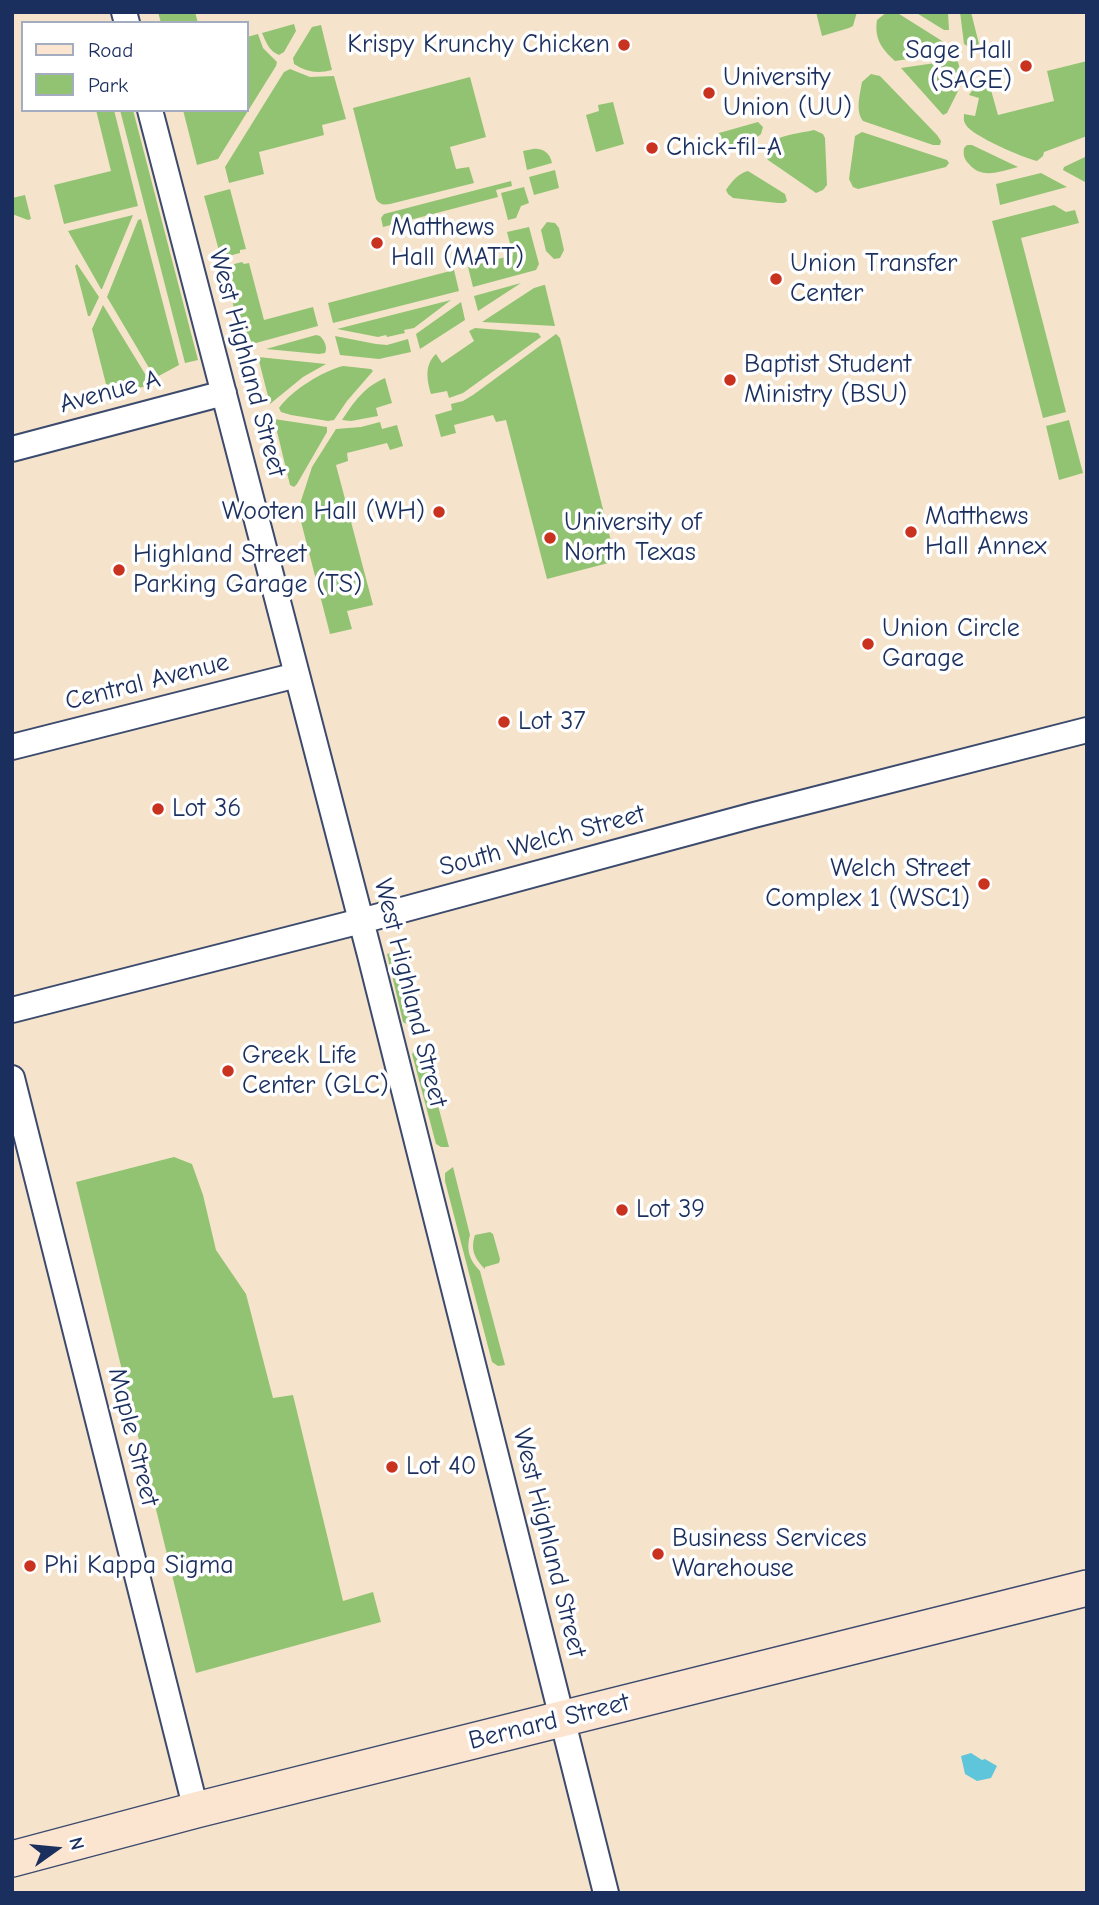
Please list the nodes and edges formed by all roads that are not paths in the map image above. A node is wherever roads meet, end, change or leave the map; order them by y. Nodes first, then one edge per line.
1 (151, 112) edge
2 (224, 393) junction
3 (12, 449) edge
4 (297, 675) junction
5 (1087, 730) edge
6 (12, 747) edge
7 (361, 921) junction
8 (12, 1010) edge
9 (12, 1078) edge
10 (1087, 1588) edge
11 (563, 1718) junction
12 (196, 1810) junction
13 (12, 1859) edge
14 (606, 1893) edge

1 - 2 street, West Highland Street
2 - 3 street, Avenue A
2 - 4 street, West Highland Street
4 - 6 street, Central Avenue
4 - 7 street, West Highland Street
5 - 7 street, South Welch Street
7 - 8 street, South Welch Street
7 - 11 street, West Highland Street
9 - 12 street, Maple Street
10 - 11 street, Bernard Street
11 - 12 street, Bernard Street
11 - 14 street, West Highland Street
12 - 13 street, Bernard Street

